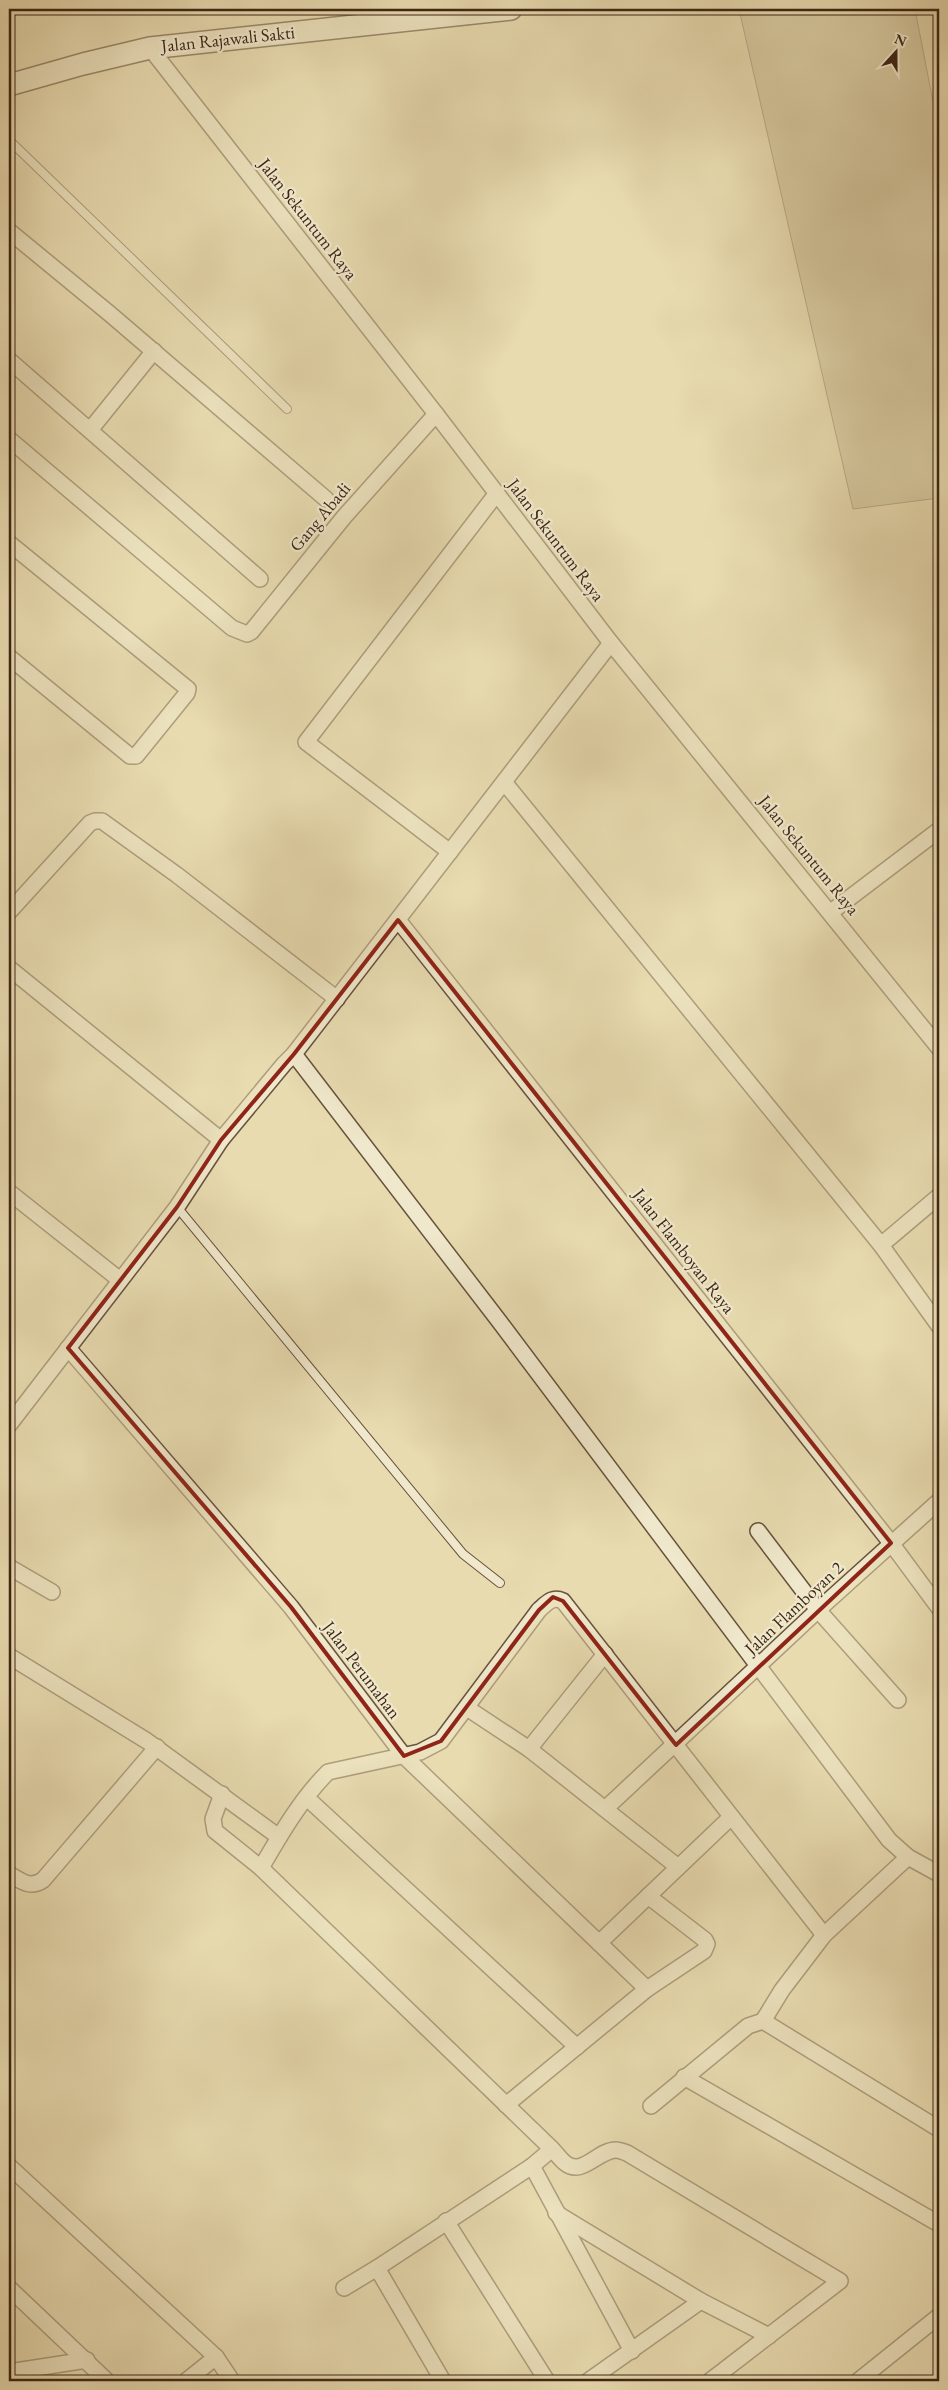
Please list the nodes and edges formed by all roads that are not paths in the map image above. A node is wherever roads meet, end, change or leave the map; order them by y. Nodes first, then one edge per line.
1 (511, 9) edge
2 (150, 48) junction
3 (9, 85) edge
4 (9, 140) edge
5 (9, 231) edge
6 (154, 351) junction
7 (9, 360) edge
8 (287, 409) dead end
9 (436, 414) junction
10 (90, 430) junction
11 (9, 439) edge
12 (497, 493) junction
13 (326, 499) dead end
14 (9, 543) edge
15 (260, 579) dead end
16 (611, 643) junction
17 (9, 657) edge
18 (504, 782) junction
19 (939, 832) edge
20 (450, 852) junction
21 (9, 912) edge
22 (831, 912) junction
23 (398, 920) junction
24 (12, 978) edge
25 (337, 999) junction
26 (939, 1048) edge
27 (294, 1054) junction
28 (221, 1140) junction
29 (9, 1192) edge
30 (939, 1196) edge
31 (176, 1207) junction
32 (881, 1245) junction
33 (120, 1280) junction
34 (939, 1326) edge
35 (68, 1348) junction
36 (11, 1418) edge
37 (939, 1501) edge
38 (758, 1531) dead end
39 (891, 1543) junction
40 (9, 1567) edge
41 (500, 1583) dead end
42 (52, 1592) dead end
43 (939, 1608) edge
44 (818, 1610) junction
45 (604, 1654) junction
46 (9, 1656) edge
47 (759, 1667) junction
48 (898, 1700) dead end
49 (467, 1708) junction
50 (676, 1745) junction
51 (156, 1747) junction
52 (529, 1749) junction
53 (404, 1756) junction
54 (222, 1794) junction
55 (306, 1798) junction
56 (605, 1809) junction
57 (731, 1818) junction
58 (279, 1837) junction
59 (908, 1857) junction
60 (678, 1867) junction
61 (261, 1868) junction
62 (9, 1874) edge
63 (939, 1874) edge
64 (648, 1896) junction
65 (824, 1935) junction
66 (599, 1944) junction
67 (647, 1989) junction
68 (764, 2021) junction
69 (577, 2047) junction
70 (684, 2077) junction
71 (506, 2105) junction
72 (651, 2106) dead end
73 (939, 2129) edge
74 (552, 2149) junction
75 (9, 2166) edge
76 (532, 2166) junction
77 (556, 2213) junction
78 (446, 2221) junction
79 (939, 2224) edge
80 (377, 2268) junction
81 (9, 2288) edge
82 (344, 2288) dead end
83 (701, 2301) junction
84 (939, 2316) edge
85 (769, 2336) junction
86 (632, 2351) junction
87 (216, 2356) junction
88 (87, 2360) junction
89 (9, 2372) edge
90 (715, 2380) edge
91 (107, 2381) edge
92 (186, 2381) edge
93 (232, 2381) edge
94 (443, 2381) edge
95 (547, 2381) edge
96 (588, 2381) edge
97 (858, 2381) edge

1 - 2 main road, Jalan Rajawali Sakti
2 - 3 main road, Jalan Rajawali Sakti
2 - 9 street, Jalan Sekuntum Raya
4 - 8 lane
5 - 6 street
6 - 10 street
6 - 13 street
7 - 10 street
9 - 11 street, Gang Abadi
9 - 12 street, Jalan Sekuntum Raya
10 - 15 street
12 - 16 street, Jalan Sekuntum Raya
12 - 20 street
14 - 17 street
16 - 18 street
16 - 22 street, Jalan Sekuntum Raya
18 - 20 street
18 - 32 street
19 - 22 street
20 - 23 street
21 - 25 street
22 - 26 street, Jalan Sekuntum Raya
23 - 25 street
23 - 39 street, Jalan Flamboyan Raya
24 - 28 street
25 - 27 street
27 - 28 street
27 - 47 street
28 - 31 street
29 - 33 street
30 - 32 street
31 - 33 street
31 - 41 lane
32 - 34 street
33 - 35 street
35 - 36 street
35 - 53 street, Jalan Perumahan
37 - 39 street, Jalan Flamboyan 2
38 - 44 street
39 - 43 street, Jalan Flamboyan Raya
39 - 44 street, Jalan Flamboyan 2
40 - 42 street
44 - 47 street, Jalan Flamboyan 2
44 - 48 street
45 - 49 street
45 - 50 street
45 - 52 street
46 - 51 street
47 - 50 street, Jalan Flamboyan 2
47 - 59 street
49 - 52 street
49 - 53 street
50 - 56 street, Jalan Flamboyan 2
50 - 57 street
51 - 54 street
51 - 62 street
52 - 56 street
53 - 55 street
53 - 66 street, Jalan Perumahan
54 - 58 street
54 - 61 street
55 - 58 street
55 - 69 street
56 - 60 street
57 - 60 street
57 - 65 street
58 - 61 street
59 - 63 street
59 - 65 street
60 - 64 street
61 - 71 street
64 - 66 street
64 - 67 street
65 - 68 street
66 - 67 street, Jalan Perumahan
67 - 69 street
68 - 70 street
68 - 73 street
69 - 71 street
70 - 72 street
70 - 79 street
71 - 74 street
74 - 76 street
74 - 85 street
75 - 87 street
76 - 77 street
76 - 78 street
77 - 83 street
77 - 86 street
78 - 80 street
78 - 95 street
80 - 82 street
80 - 94 street
81 - 88 street
83 - 85 street
83 - 86 street
84 - 97 street
85 - 90 street
86 - 96 street
87 - 92 street
87 - 93 street
88 - 89 street
88 - 91 street

